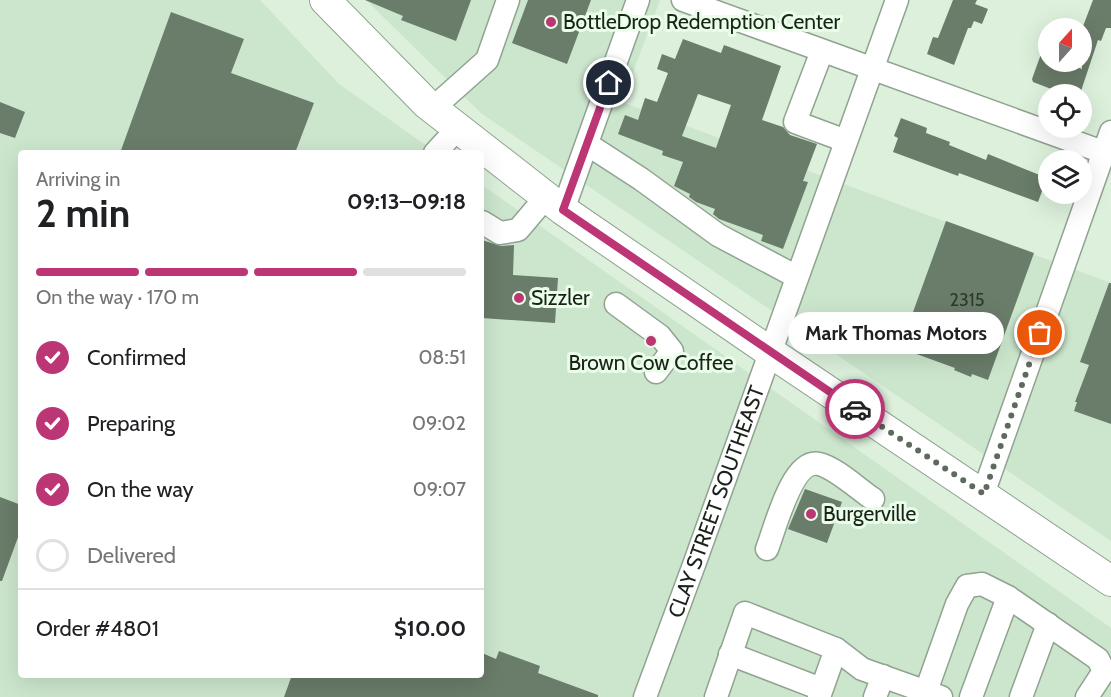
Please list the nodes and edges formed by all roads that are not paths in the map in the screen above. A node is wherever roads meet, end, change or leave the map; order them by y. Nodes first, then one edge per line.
1 (325, 0) edge
2 (508, 0) edge
3 (638, 0) edge
4 (683, 0) edge
5 (897, 0) edge
6 (822, 51) junction
7 (872, 69) junction
8 (432, 109) junction
9 (458, 128) junction
10 (846, 141) junction
11 (587, 144) junction
12 (1109, 147) edge
13 (438, 150) edge
14 (555, 203) junction
15 (484, 223) edge
16 (797, 277) junction
17 (616, 304) dead end
18 (770, 352) junction
19 (656, 372) dead end
20 (984, 494) junction
21 (873, 499) dead end
22 (767, 549) dead end
23 (1111, 581) edge
24 (1008, 597) junction
25 (1048, 624) junction
26 (836, 649) junction
27 (730, 654) junction
28 (879, 687) edge
29 (820, 693) edge
30 (930, 695) edge
31 (645, 697) edge
32 (716, 697) edge
33 (971, 697) edge
34 (1021, 697) edge
35 (1087, 697) edge

1 - 8 main road
2 - 8 street
3 - 11 street
4 - 6 street
5 - 7 street, CLAY STREET SOUTHEAST
6 - 7 street
6 - 10 street
7 - 10 street, CLAY STREET SOUTHEAST
7 - 12 street
8 - 9 main road
9 - 13 street
9 - 14 main road
10 - 16 street, CLAY STREET SOUTHEAST
11 - 14 street
11 - 16 street
12 - 20 street
14 - 15 street
14 - 18 main road
16 - 18 street, CLAY STREET SOUTHEAST
17 - 19 street
18 - 20 main road
18 - 31 street, CLAY STREET SOUTHEAST
20 - 23 main road
21 - 22 street
24 - 25 street
24 - 30 street
24 - 33 street
25 - 34 street
25 - 35 street
26 - 27 street
26 - 28 street
26 - 29 street
27 - 29 street
27 - 32 street
28 - 30 street

